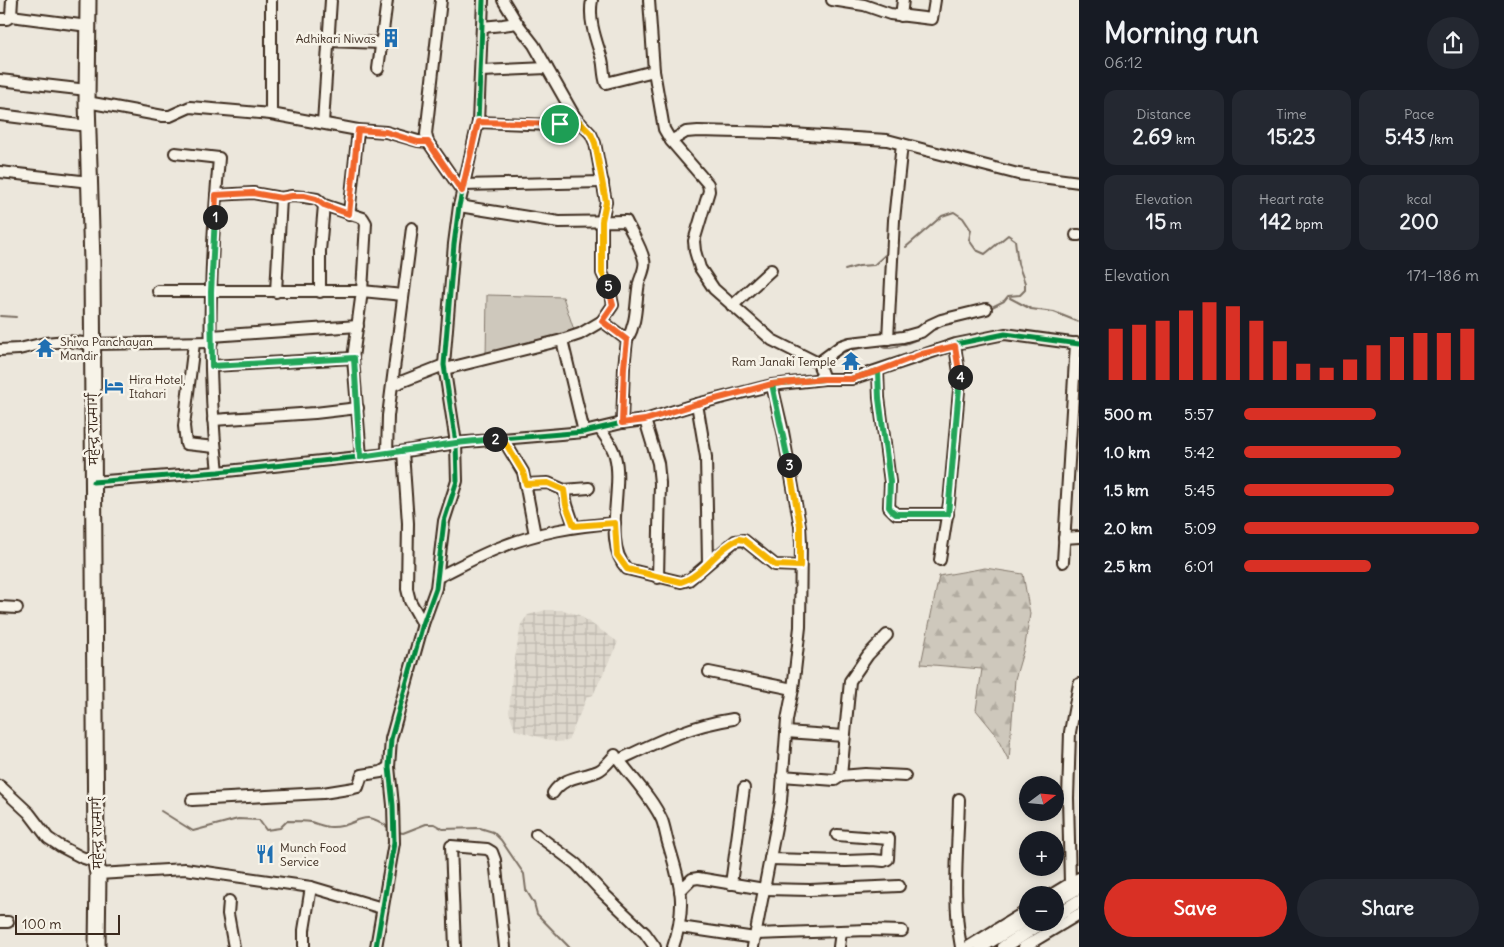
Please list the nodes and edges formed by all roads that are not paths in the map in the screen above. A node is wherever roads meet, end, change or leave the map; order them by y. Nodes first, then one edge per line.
1 (12, 0) edge
2 (88, 0) edge
3 (271, 0) edge
4 (331, 0) edge
5 (387, 0) edge
6 (442, 0) edge
7 (483, 0) edge
8 (503, 0) edge
9 (592, 0) edge
10 (649, 0) edge
11 (832, 0) edge
12 (903, 0) edge
13 (935, 0) edge
14 (11, 16) junction
15 (900, 16) junction
16 (0, 19) edge
17 (517, 23) junction
18 (88, 26) junction
19 (482, 27) junction
20 (328, 41) junction
21 (381, 42) junction
22 (547, 68) junction
23 (378, 69) dead end
24 (481, 71) junction
25 (654, 71) junction
26 (0, 80) edge
27 (87, 96) junction
28 (271, 114) junction
29 (0, 115) edge
30 (575, 117) junction
31 (478, 122) junction
32 (323, 123) junction
33 (88, 126) junction
34 (358, 130) junction
35 (671, 141) junction
36 (428, 142) junction
37 (902, 144) junction
38 (175, 153) dead end
39 (0, 172) edge
40 (90, 182) junction
41 (603, 182) junction
42 (1079, 182) edge
43 (462, 188) junction
44 (216, 195) junction
45 (281, 198) junction
46 (324, 205) junction
47 (459, 206) junction
48 (349, 214) junction
49 (602, 221) junction
50 (412, 228) dead end
51 (771, 270) dead end
52 (158, 291) dead end
53 (362, 291) junction
54 (211, 292) junction
55 (276, 292) junction
56 (320, 292) junction
57 (403, 295) junction
58 (732, 306) junction
59 (986, 308) dead end
60 (602, 321) junction
61 (358, 326) junction
62 (211, 339) junction
63 (888, 339) junction
64 (562, 340) junction
65 (627, 340) junction
66 (194, 343) junction
67 (1077, 343) edge
68 (92, 344) junction
69 (955, 346) junction
70 (0, 350) edge
71 (354, 358) junction
72 (818, 363) junction
73 (212, 366) junction
74 (444, 367) junction
75 (878, 371) junction
76 (824, 379) junction
77 (772, 384) junction
78 (393, 385) junction
79 (697, 404) junction
80 (358, 408) junction
81 (212, 420) junction
82 (645, 420) junction
83 (622, 423) junction
84 (600, 428) junction
85 (584, 432) junction
86 (503, 439) junction
87 (456, 443) junction
88 (215, 447) junction
89 (403, 452) junction
90 (387, 454) junction
91 (360, 457) junction
92 (218, 472) junction
93 (93, 482) junction
94 (526, 484) junction
95 (589, 488) dead end
96 (564, 490) junction
97 (948, 514) junction
98 (615, 523) junction
99 (574, 526) junction
100 (536, 535) junction
101 (1079, 537) edge
102 (1064, 538) junction
103 (940, 560) dead end
104 (1063, 562) dead end
105 (708, 563) junction
106 (800, 566) junction
107 (438, 577) junction
108 (658, 578) junction
109 (0, 607) edge
110 (17, 608) dead end
111 (423, 624) junction
112 (887, 635) dead end
113 (709, 672) dead end
114 (1079, 684) edge
115 (793, 689) junction
116 (732, 719) dead end
117 (786, 732) junction
118 (1075, 732) edge
119 (844, 736) junction
120 (615, 755) dead end
121 (389, 767) junction
122 (782, 776) junction
123 (841, 776) junction
124 (905, 776) dead end
125 (0, 786) edge
126 (744, 788) dead end
127 (554, 793) dead end
128 (959, 799) dead end
129 (192, 800) dead end
130 (536, 834) dead end
131 (837, 835) dead end
132 (770, 859) junction
133 (97, 868) junction
134 (1079, 878) edge
135 (731, 884) junction
136 (1074, 885) edge
137 (899, 886) dead end
138 (311, 888) junction
139 (764, 889) junction
140 (680, 891) junction
141 (1064, 894) edge
142 (229, 901) dead end
143 (1079, 901) edge
144 (382, 908) junction
145 (1064, 910) edge
146 (1079, 914) edge
147 (1064, 917) edge
148 (680, 927) junction
149 (1019, 929) edge
150 (1019, 929) edge
151 (902, 931) dead end
152 (1021, 931) edge
153 (841, 932) junction
154 (755, 940) edge
155 (97, 947) edge
156 (234, 947) edge
157 (304, 947) edge
158 (376, 947) edge
159 (454, 947) edge
160 (505, 947) edge
161 (655, 947) edge
162 (673, 947) edge
163 (839, 947) edge
164 (961, 947) edge
165 (968, 947) edge
166 (981, 947) edge
167 (1004, 947) edge

1 - 14 street
2 - 18 highway, महेन्द्र राज्मार्ग्
3 - 28 street
4 - 20 street
5 - 21 street
6 - 36 street
7 - 19 street
8 - 17 street
9 - 25 street
10 - 25 street
11 - 15 street
12 - 15 street
13 - 15 street
14 - 16 street
14 - 18 street
17 - 19 street
17 - 22 street
18 - 27 highway, महेन्द्र राज्मार्ग्
19 - 24 street
20 - 21 street
20 - 32 street
21 - 23 street
22 - 24 street
22 - 30 street
24 - 31 street
25 - 35 street
26 - 27 street
27 - 28 street
27 - 33 highway, महेन्द्र राज्मार्ग्
28 - 32 street
29 - 33 street
30 - 31 street
30 - 41 street
31 - 43 street
32 - 34 street
33 - 40 highway, महेन्द्र राज्मार्ग्
34 - 36 street
34 - 48 street
35 - 37 street
35 - 58 street
36 - 43 street
37 - 42 street
37 - 63 street
38 - 44 street
39 - 40 street
40 - 68 highway, महेन्द्र राज्मार्ग्
41 - 43 street
41 - 49 street
43 - 47 street
44 - 45 street
44 - 54 street
45 - 46 street
45 - 55 street
46 - 48 street
46 - 56 street
47 - 49 street
47 - 74 street
48 - 53 street
49 - 60 street
49 - 65 street
50 - 57 street
51 - 58 street
52 - 54 street
53 - 56 street
53 - 57 street
53 - 61 street
54 - 55 street
54 - 62 street
55 - 56 street
57 - 78 street
58 - 72 street
59 - 63 street
60 - 64 street
60 - 65 street
61 - 62 street
61 - 71 street
62 - 66 street
62 - 73 street
63 - 72 street
64 - 74 street
64 - 85 street
65 - 83 street
66 - 68 street
66 - 88 street
67 - 69 street
67 - 102 street
68 - 70 street
68 - 93 highway, महेन्द्र राज्मार्ग्
69 - 75 street
69 - 97 street
71 - 73 street
71 - 80 street
72 - 76 street
73 - 81 street
74 - 78 street
74 - 87 street
75 - 76 street
75 - 97 street
76 - 77 street
77 - 79 street
77 - 106 street
78 - 90 street
79 - 82 street
79 - 105 street
80 - 81 street
80 - 91 street
81 - 88 street
82 - 83 street
82 - 108 street
83 - 84 street
84 - 85 street
84 - 98 street
85 - 86 street
86 - 87 street
86 - 94 street
87 - 89 street
87 - 107 street
88 - 92 street
89 - 90 street
89 - 111 street
90 - 91 street
91 - 92 street
92 - 93 street
93 - 133 highway, महेन्द्र राज्मार्ग्
94 - 96 street
94 - 100 street
95 - 96 street
96 - 99 street
97 - 103 street
98 - 99 street
98 - 108 street
99 - 100 street
100 - 107 street
101 - 102 street
102 - 104 street
105 - 106 street
105 - 108 street
106 - 115 street
107 - 111 street
109 - 110 street
111 - 121 street
112 - 119 street
113 - 115 street
114 - 118 street
115 - 117 street
116 - 140 street
117 - 119 street
117 - 122 street
118 - 136 street
119 - 123 street
120 - 127 street
121 - 129 street
121 - 144 street
122 - 123 street
122 - 132 street
123 - 124 street
125 - 133 street
126 - 135 street
128 - 164 street
130 - 161 street
131 - 132 street
132 - 139 street
133 - 138 street
133 - 155 highway, महेन्द्र राज्मार्ग्
134 - 136 street
135 - 139 street
135 - 140 street
136 - 141 main road
137 - 139 street
138 - 144 street
138 - 157 street
139 - 154 street
140 - 148 street
142 - 156 street
143 - 145 main road
144 - 158 street
146 - 147 street
148 - 154 street
148 - 162 street
149 - 165 street
150 - 166 main road
151 - 153 street
152 - 167 main road
153 - 154 street
153 - 163 street
159 - 160 street

